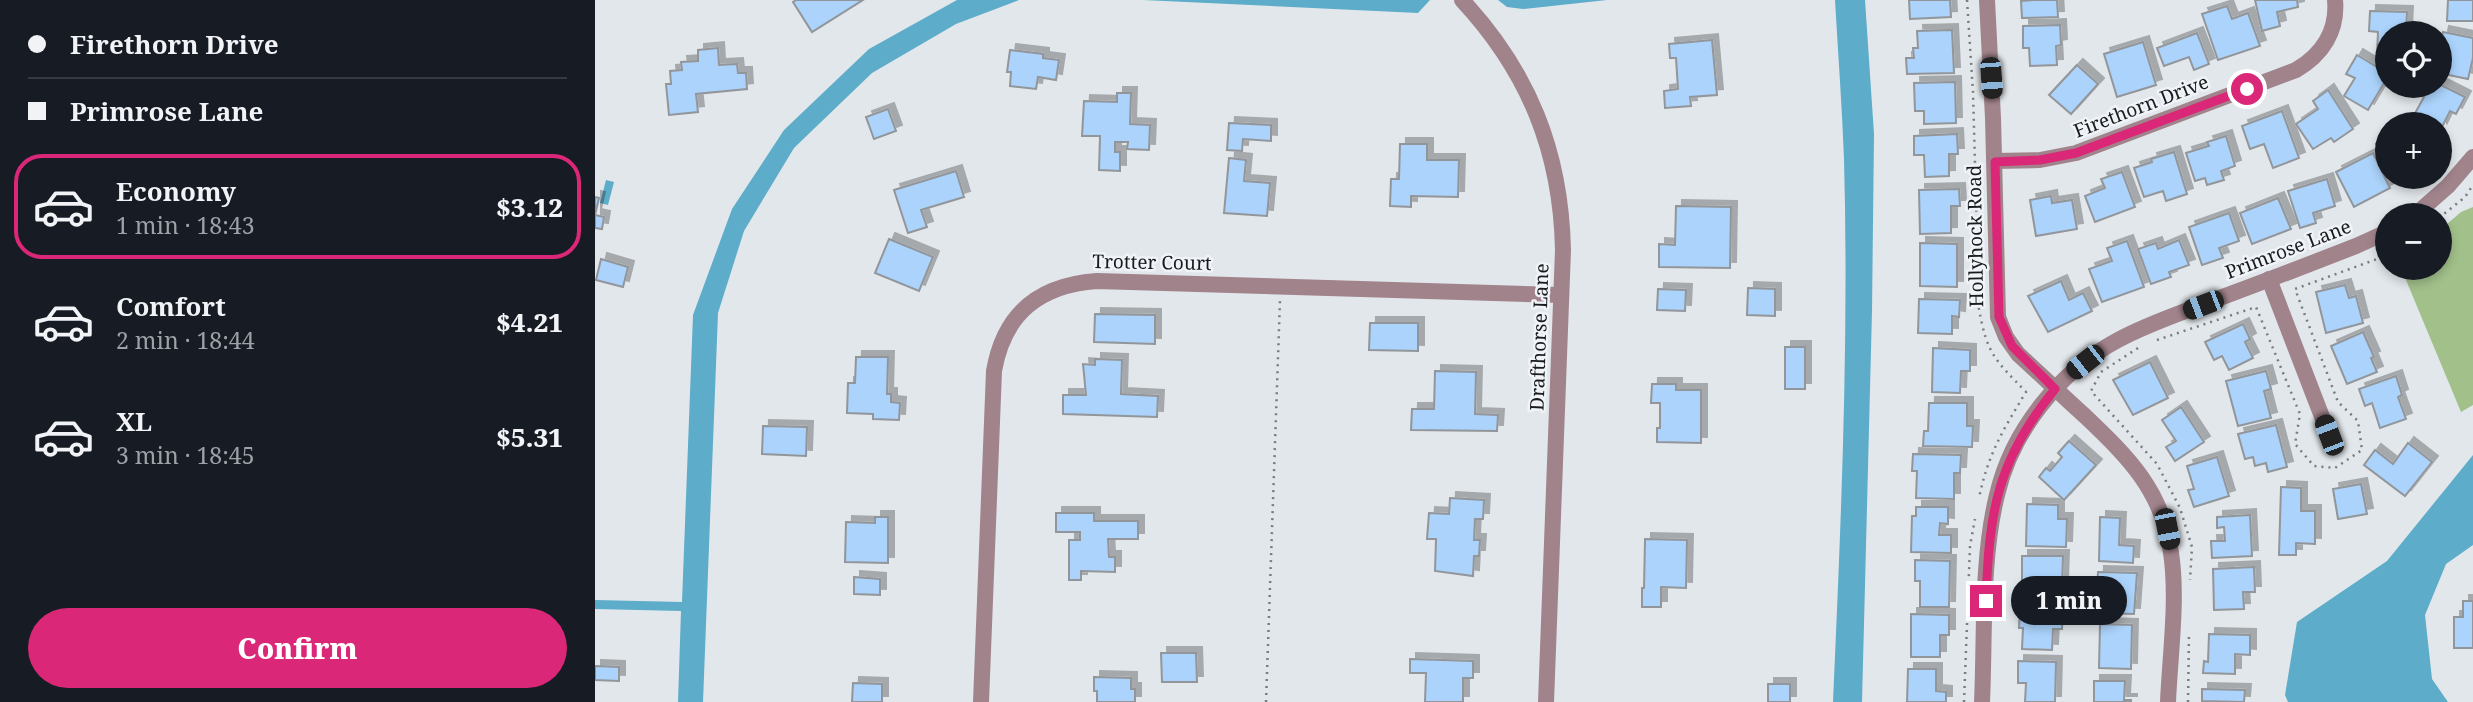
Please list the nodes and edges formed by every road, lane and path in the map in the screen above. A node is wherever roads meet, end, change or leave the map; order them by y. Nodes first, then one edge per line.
1 (1462, 0) edge
2 (1967, 0) edge
3 (1987, 0) edge
4 (2335, 0) edge
5 (2473, 157) edge
6 (1995, 162) junction
7 (2473, 185) edge
8 (2428, 203) edge
9 (2452, 208) edge
10 (2375, 237) edge
11 (2375, 260) edge
12 (2269, 279) junction
13 (1280, 286) junction
14 (1561, 295) junction
15 (2158, 339) dead end
16 (2145, 344) dead end
17 (2055, 389) junction
18 (2329, 435) dead end
19 (2190, 588) dead end
20 (2189, 626) dead end
21 (981, 702) edge
22 (1266, 702) edge
23 (1546, 702) edge
24 (1964, 702) edge
25 (1982, 702) edge
26 (2168, 702) edge
27 (2188, 702) edge

1 - 14 street, Drafthorse Lane
2 - 24 path
3 - 6 street, Hollyhock Road
4 - 6 street, Firethorn Drive
5 - 8 street
6 - 17 street, Hollyhock Road
7 - 9 path
10 - 12 street, Primrose Lane
11 - 15 path
12 - 17 street, Primrose Lane
12 - 18 street
13 - 14 street, Trotter Court
13 - 21 street, Trotter Court
13 - 22 path
14 - 23 street, Drafthorse Lane
16 - 19 path
17 - 25 street, Primrose Lane
17 - 26 street, Hollyhock Road
20 - 27 path

